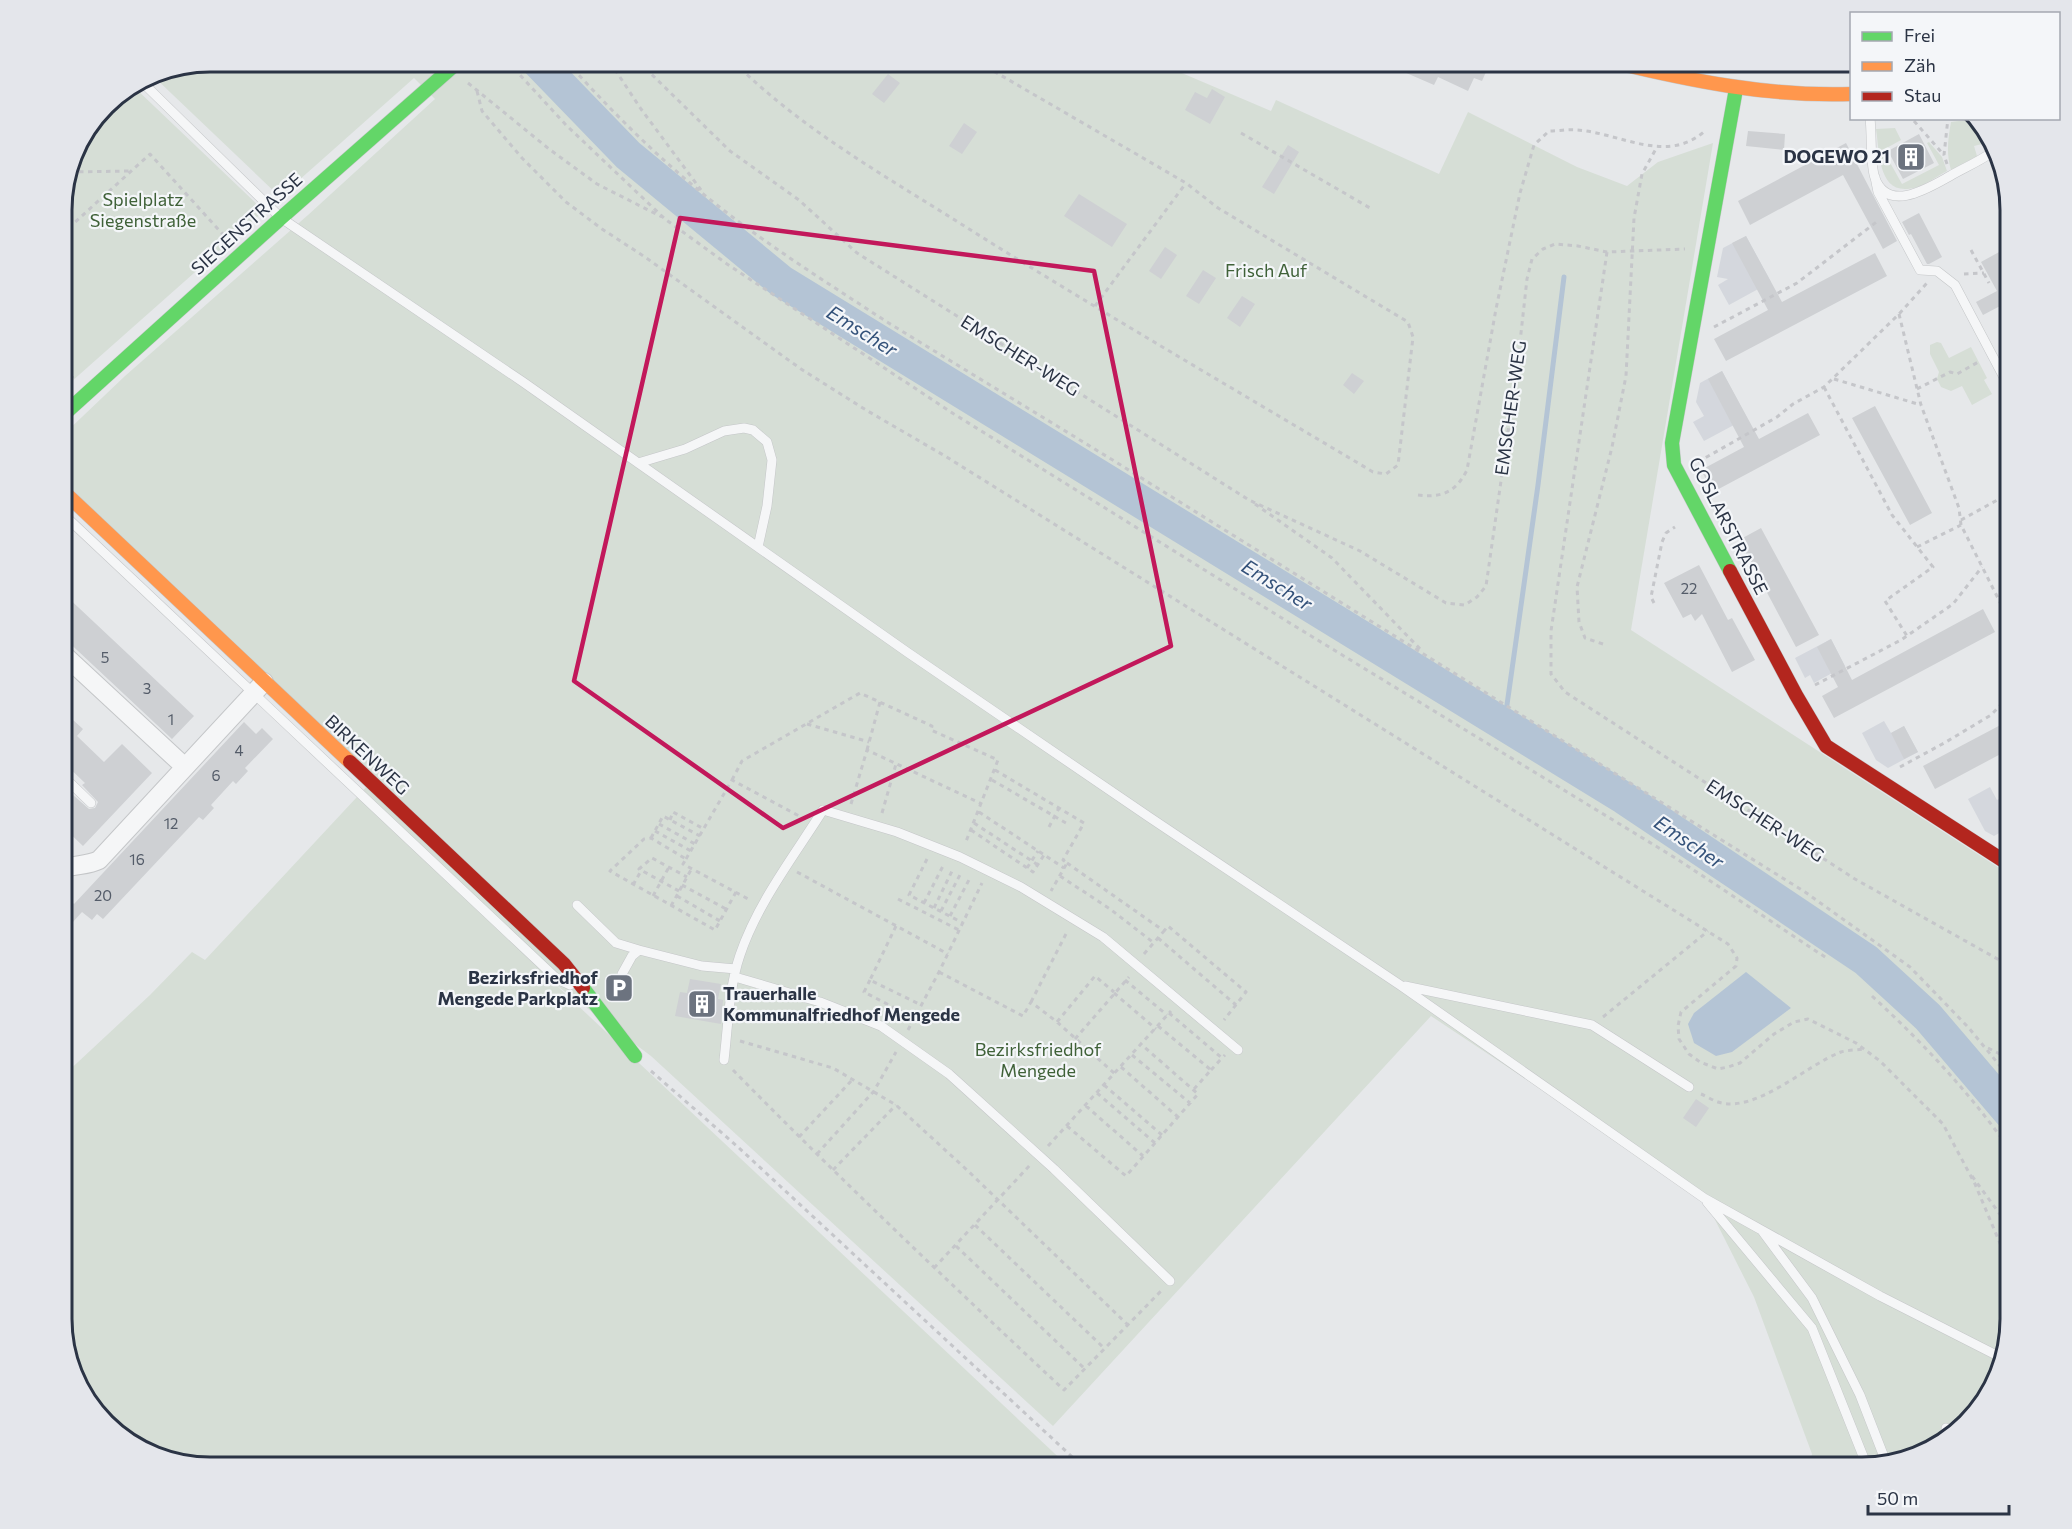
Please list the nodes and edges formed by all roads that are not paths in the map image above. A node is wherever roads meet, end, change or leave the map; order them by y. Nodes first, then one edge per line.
1 (446, 72) edge
2 (1658, 72) edge
3 (147, 87) edge
4 (1737, 89) junction
5 (1850, 94) edge
6 (1870, 120) edge
7 (1988, 154) edge
8 (1875, 177) junction
9 (281, 218) junction
10 (2000, 370) edge
11 (72, 407) edge
12 (638, 463) junction
13 (72, 500) edge
14 (72, 522) edge
15 (758, 547) junction
16 (72, 662) edge
17 (259, 687) junction
18 (185, 767) junction
19 (72, 784) edge
20 (91, 802) dead end
21 (2000, 859) edge
22 (72, 866) edge
23 (577, 905) dead end
24 (639, 950) junction
25 (736, 973) junction
26 (622, 974) dead end
27 (1400, 985) junction
28 (1238, 1050) dead end
29 (635, 1056) road end
30 (724, 1060) road end
31 (1689, 1088) road end
32 (1704, 1198) junction
33 (1760, 1228) junction
34 (1170, 1281) road end
35 (1995, 1354) edge
36 (1883, 1455) edge
37 (1863, 1457) edge

1 - 9 street, SIEGENSTRASSE
2 - 4 street
3 - 9 lane
4 - 5 street
4 - 21 street, GOSLARSTRASSE
6 - 8 lane
7 - 8 lane
8 - 10 lane
9 - 11 street, SIEGENSTRASSE
9 - 12 lane
12 - 15 lane
12 - 15 lane
13 - 17 street, BIRKENWEG
14 - 17 lane
15 - 27 lane
16 - 18 street
17 - 18 street
17 - 29 street, BIRKENWEG
18 - 22 street
19 - 20 lane
23 - 24 lane
24 - 25 lane
24 - 26 lane
25 - 28 lane
25 - 30 lane
25 - 34 lane
27 - 31 lane
27 - 32 lane
32 - 33 lane
32 - 37 lane
33 - 35 lane
33 - 36 lane

